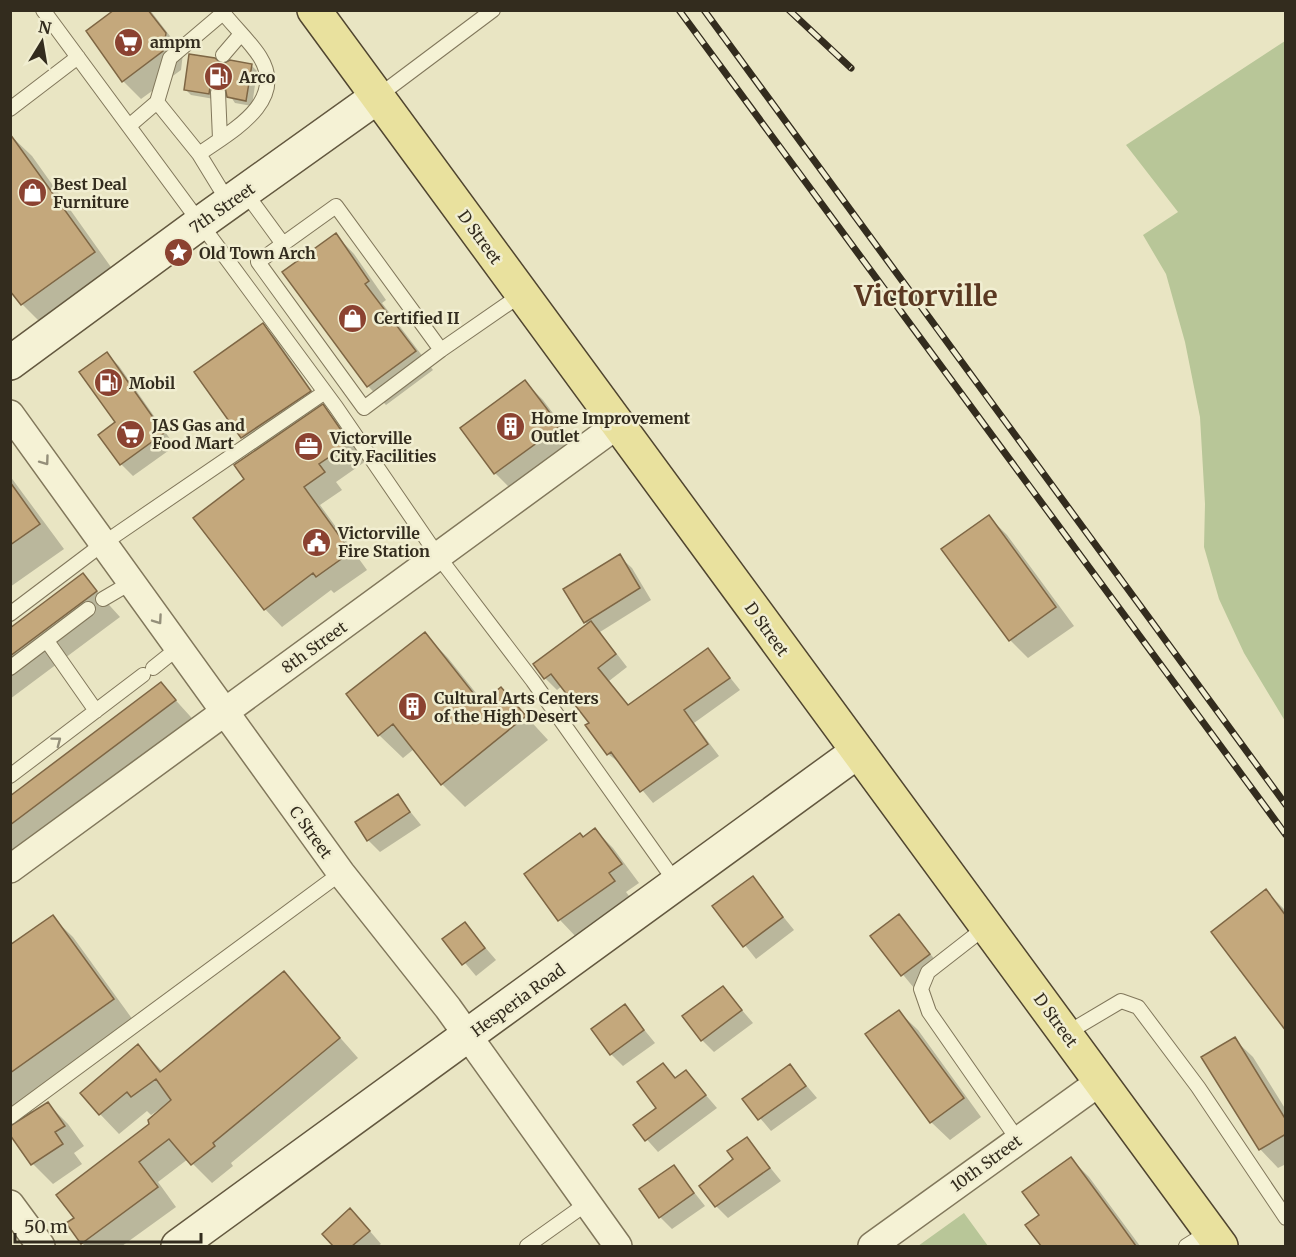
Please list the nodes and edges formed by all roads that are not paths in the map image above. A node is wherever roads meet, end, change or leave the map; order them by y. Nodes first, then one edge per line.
1 (43, 10) edge
2 (314, 10) edge
3 (494, 10) edge
4 (222, 12) edge
5 (241, 34) junction
6 (223, 55) dead end
7 (78, 57) junction
8 (218, 92) dead end
9 (378, 97) junction
10 (158, 102) junction
11 (10, 109) edge
12 (129, 126) junction
13 (220, 139) junction
14 (200, 154) junction
15 (237, 197) junction
16 (199, 224) junction
17 (283, 244) junction
18 (522, 294) junction
19 (441, 350) junction
20 (10, 363) edge
21 (325, 392) junction
22 (10, 414) edge
23 (617, 425) junction
24 (104, 543) junction
25 (438, 556) junction
26 (132, 582) junction
27 (103, 599) dead end
28 (88, 609) dead end
29 (10, 614) edge
30 (47, 641) junction
31 (178, 648) junction
32 (10, 668) edge
33 (96, 711) junction
34 (225, 713) junction
35 (857, 752) junction
36 (10, 776) edge
37 (10, 869) edge
38 (341, 873) junction
39 (677, 884) junction
40 (987, 926) junction
41 (1067, 1033) junction
42 (468, 1036) junction
43 (1101, 1081) junction
44 (10, 1117) edge
45 (1018, 1140) junction
46 (10, 1203) edge
47 (586, 1204) junction
48 (1286, 1218) edge
49 (1206, 1241) edge
50 (41, 1246) edge
51 (178, 1246) edge
52 (527, 1246) edge
53 (618, 1246) edge
54 (872, 1246) edge

1 - 7 lane
2 - 9 main road, D Street
3 - 9 lane
4 - 5 lane
4 - 10 lane
5 - 6 lane
5 - 13 lane
7 - 11 lane
7 - 12 lane
8 - 13 lane
9 - 15 main road, 7th Street
9 - 18 main road, D Street
10 - 12 lane
10 - 14 lane
12 - 16 lane
13 - 14 lane
14 - 15 lane
15 - 16 main road, 7th Street
15 - 17 lane
16 - 20 main road, 7th Street
16 - 21 lane
17 - 19 lane
17 - 19 lane
18 - 19 lane
18 - 23 main road, D Street
21 - 24 lane
21 - 25 lane
22 -> 24 street, C Street
23 - 25 street, 8th Street
23 - 35 main road, D Street
24 - 26 street, C Street
24 - 29 lane
25 - 34 street, 8th Street
25 - 39 lane
26 - 27 lane
26 -> 31 street, C Street
28 - 30 lane
30 - 32 lane
30 - 33 lane
31 - 33 lane
31 - 34 street, C Street
36 -> 33 lane
34 - 37 street, 8th Street
34 - 38 street, C Street
35 - 39 main road, Hesperia Road
35 - 40 main road, D Street
38 - 42 street, C Street
38 - 44 lane
39 - 42 main road, Hesperia Road
40 - 41 main road, D Street
40 - 45 lane
41 - 43 main road, D Street
41 - 48 lane
42 - 47 street, C Street
42 - 51 main road, Hesperia Road
43 - 45 street, 10th Street
43 - 49 main road, D Street
45 - 54 street, 10th Street
46 - 50 street
47 - 52 lane
47 - 53 street, C Street

